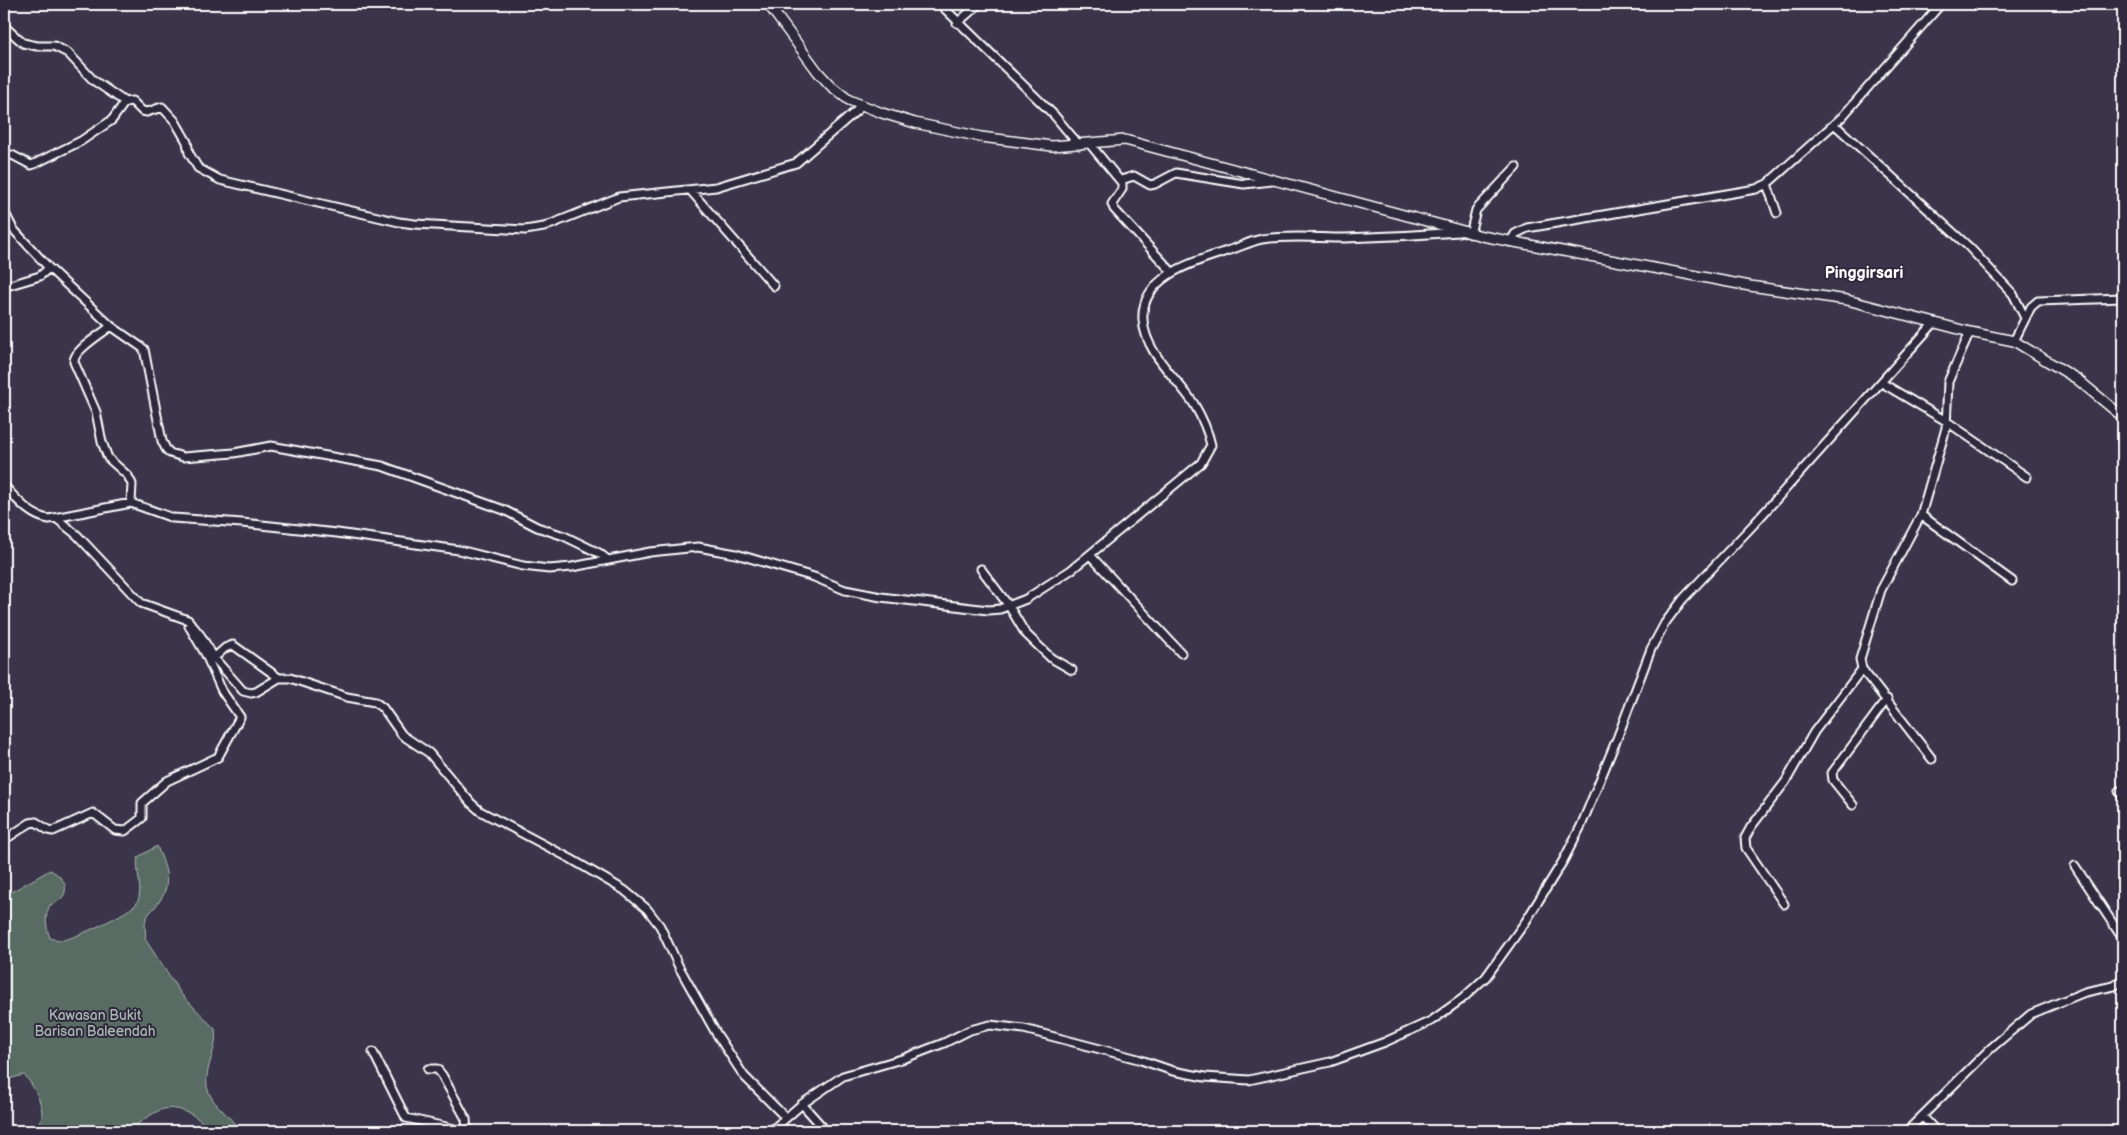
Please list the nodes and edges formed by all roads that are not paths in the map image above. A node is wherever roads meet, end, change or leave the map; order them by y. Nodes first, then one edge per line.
1 (768, 4) edge
2 (940, 4) edge
3 (979, 4) edge
4 (1941, 4) edge
5 (957, 22) junction
6 (4, 26) edge
7 (125, 102) junction
8 (863, 105) junction
9 (1834, 124) junction
10 (1084, 144) junction
11 (4, 155) edge
12 (1516, 168) dead end
13 (1121, 180) junction
14 (1273, 181) junction
15 (1767, 184) junction
16 (690, 190) junction
17 (4, 211) edge
18 (1777, 214) dead end
19 (1467, 233) junction
20 (1510, 242) junction
21 (49, 268) junction
22 (1172, 272) junction
23 (10, 285) dead end
24 (774, 286) dead end
25 (2123, 298) edge
26 (2025, 318) junction
27 (1934, 323) junction
28 (111, 326) junction
29 (1970, 332) junction
30 (2014, 341) junction
31 (1882, 383) junction
32 (2123, 417) edge
33 (1946, 421) junction
34 (2027, 477) dead end
35 (4, 486) edge
36 (131, 504) junction
37 (1921, 514) junction
38 (56, 518) junction
39 (1090, 555) junction
40 (608, 560) junction
41 (981, 569) dead end
42 (2012, 581) dead end
43 (1009, 606) junction
44 (184, 618) junction
45 (1181, 654) dead end
46 (214, 658) junction
47 (1862, 669) junction
48 (1072, 670) dead end
49 (279, 678) junction
50 (1887, 699) junction
51 (1932, 760) dead end
52 (2119, 791) dead end
53 (2123, 798) edge
54 (1852, 805) dead end
55 (4, 840) edge
56 (2075, 866) dead end
57 (1784, 904) dead end
58 (2123, 939) edge
59 (2123, 980) edge
60 (373, 1052) dead end
61 (428, 1069) dead end
62 (802, 1104) junction
63 (1922, 1116) junction
64 (786, 1118) junction
65 (457, 1131) edge
66 (467, 1131) edge
67 (771, 1131) edge
68 (826, 1131) edge
69 (1907, 1131) edge
70 (1936, 1131) edge

1 - 8 street
2 - 5 street
3 - 5 street
4 - 9 street
5 - 10 street
6 - 7 street
7 - 11 street
7 - 16 street
8 - 10 street
8 - 16 street
9 - 15 street
9 - 26 street
10 - 13 street
10 - 14 street
12 - 19 street
13 - 14 street
13 - 22 street
14 - 19 street
15 - 18 street
15 - 20 street
16 - 24 street
17 - 21 street
19 - 20 street
19 - 22 street
20 - 27 street
21 - 23 street
21 - 28 street
22 - 39 street
25 - 26 street
26 - 30 street
27 - 29 street
27 - 31 street
28 - 36 street
28 - 40 street
29 - 30 street
29 - 33 street
30 - 32 street
31 - 33 street
31 - 62 street
33 - 34 street
33 - 37 street
35 - 38 street
36 - 38 street
36 - 40 street
37 - 42 street
37 - 47 street
38 - 44 street
39 - 43 street
39 - 45 street
40 - 43 street
41 - 43 street
43 - 48 street
44 - 46 street
44 - 55 street
46 - 49 street
46 - 49 street
47 - 50 street
47 - 57 street
49 - 64 street
50 - 51 street
50 - 54 street
52 - 53 street
56 - 58 street
59 - 63 street
60 - 65 street
61 - 66 street
62 - 64 street
62 - 68 street
63 - 69 street
63 - 70 street
64 - 67 street

